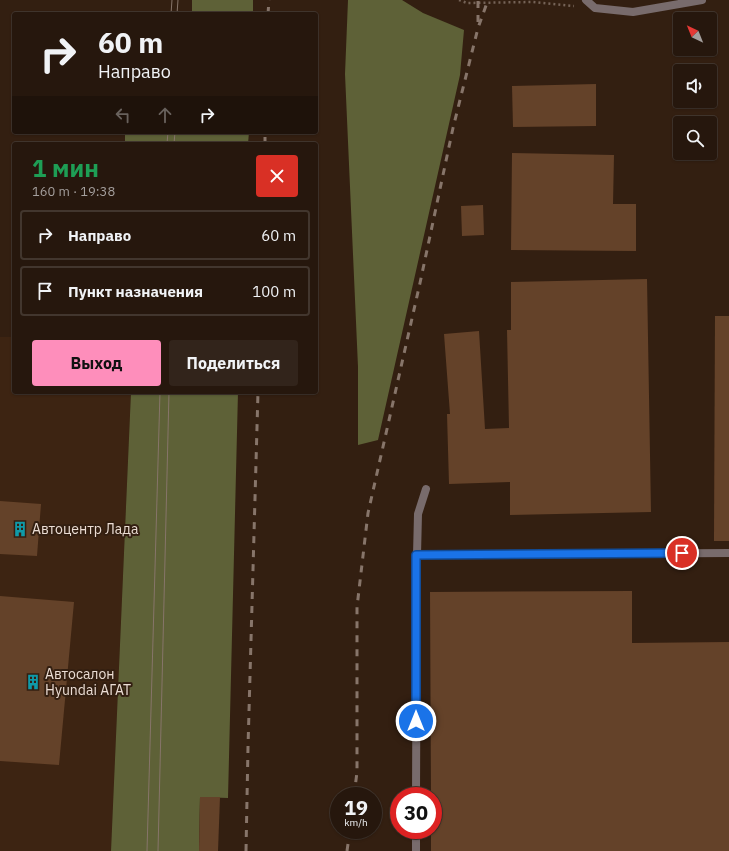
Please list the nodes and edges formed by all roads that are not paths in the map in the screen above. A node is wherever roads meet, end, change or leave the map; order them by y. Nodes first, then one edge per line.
1 (586, 0) edge
2 (702, 0) edge
3 (426, 490) dead end
4 (729, 553) edge
5 (416, 555) junction
6 (416, 787) edge
7 (416, 839) edge
8 (416, 851) edge

1 - 2 street
3 - 5 street
4 - 5 street
5 - 6 street
7 - 8 street

